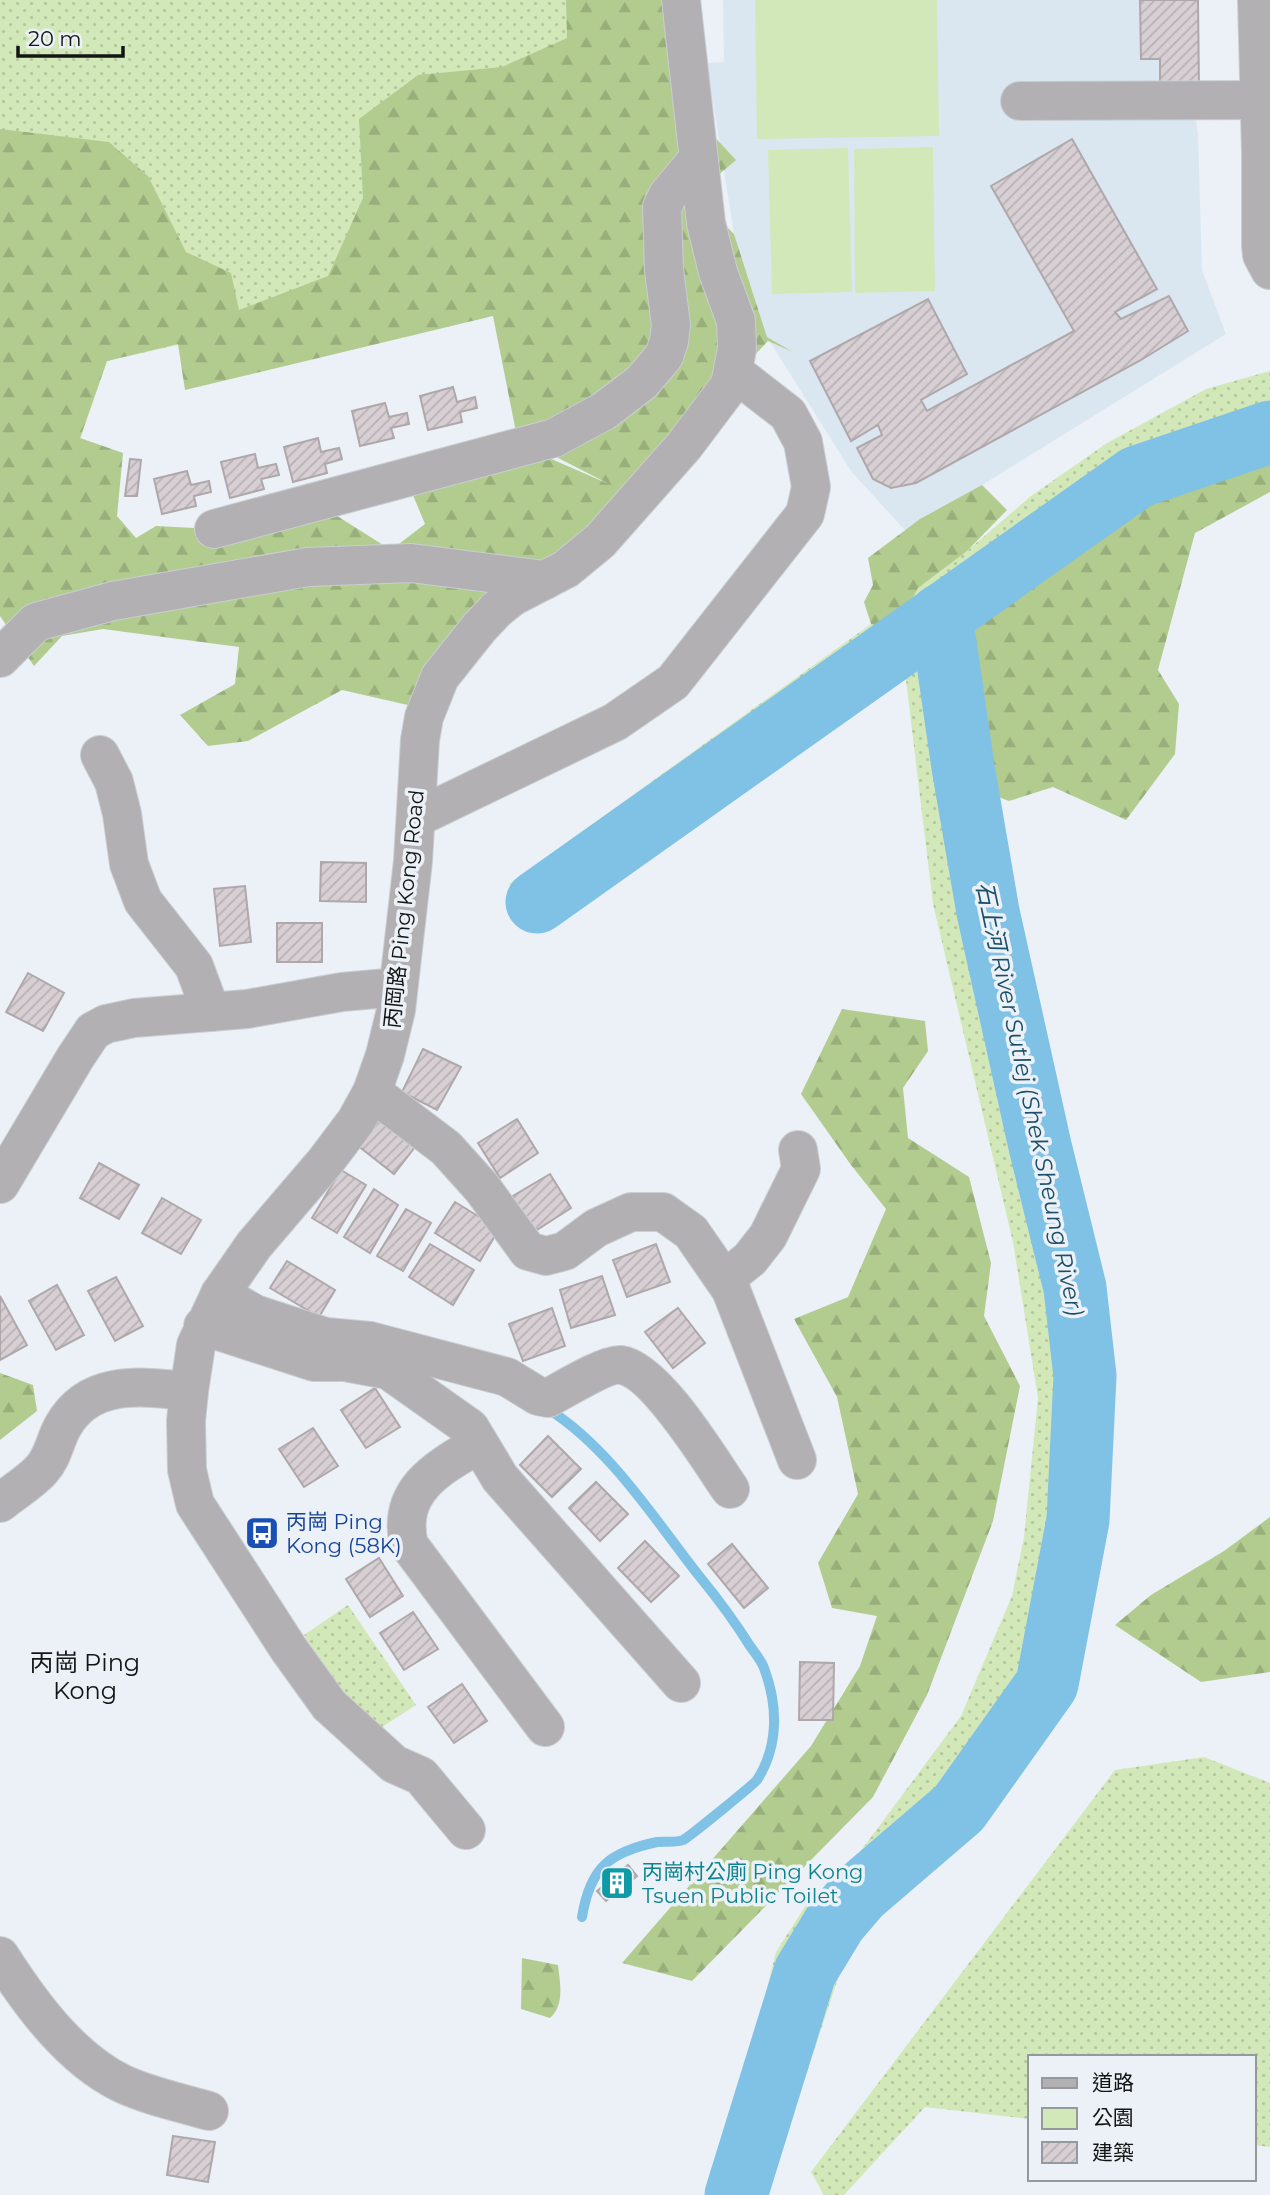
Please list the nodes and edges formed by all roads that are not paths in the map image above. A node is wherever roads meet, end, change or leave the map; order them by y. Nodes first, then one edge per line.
1 (681, 0) edge
2 (1257, 0) edge
3 (1260, 100) junction
4 (1020, 101) dead end
5 (1266, 158) edge
6 (698, 159) junction
7 (1270, 270) edge
8 (734, 372) junction
9 (214, 528) dead end
10 (545, 580) junction
11 (0, 657) edge
12 (100, 755) dead end
13 (416, 818) junction
14 (398, 987) junction
15 (211, 1012) junction
16 (372, 1092) junction
17 (798, 1150) dead end
18 (0, 1184) edge
19 (725, 1279) junction
20 (212, 1310) junction
21 (189, 1391) junction
22 (479, 1444) junction
23 (797, 1460) dead end
24 (730, 1489) dead end
25 (0, 1503) edge
26 (681, 1683) dead end
27 (545, 1727) dead end
28 (466, 1830) dead end
29 (0, 1956) edge
30 (209, 2111) dead end

1 - 6 street, 丙岡路 Ping Kong Road
2 - 3 street
3 - 4 street
3 - 5 street
5 - 7 street
6 - 8 street, 丙岡路 Ping Kong Road
6 - 9 street
8 - 10 street, 丙岡路 Ping Kong Road
8 - 13 street
10 - 11 street
10 - 13 street, 丙岡路 Ping Kong Road
12 - 15 street
13 - 14 street, 丙岡路 Ping Kong Road
14 - 15 street
14 - 16 street, 丙岡路 Ping Kong Road
15 - 18 street
16 - 19 street
16 - 20 street, 丙岡路 Ping Kong Road
17 - 19 street
19 - 23 street
20 - 21 street, 丙岡路 Ping Kong Road
20 - 22 street
20 - 24 street
21 - 25 street
21 - 28 street, 丙岡路 Ping Kong Road
22 - 26 street
22 - 27 street
29 - 30 street

